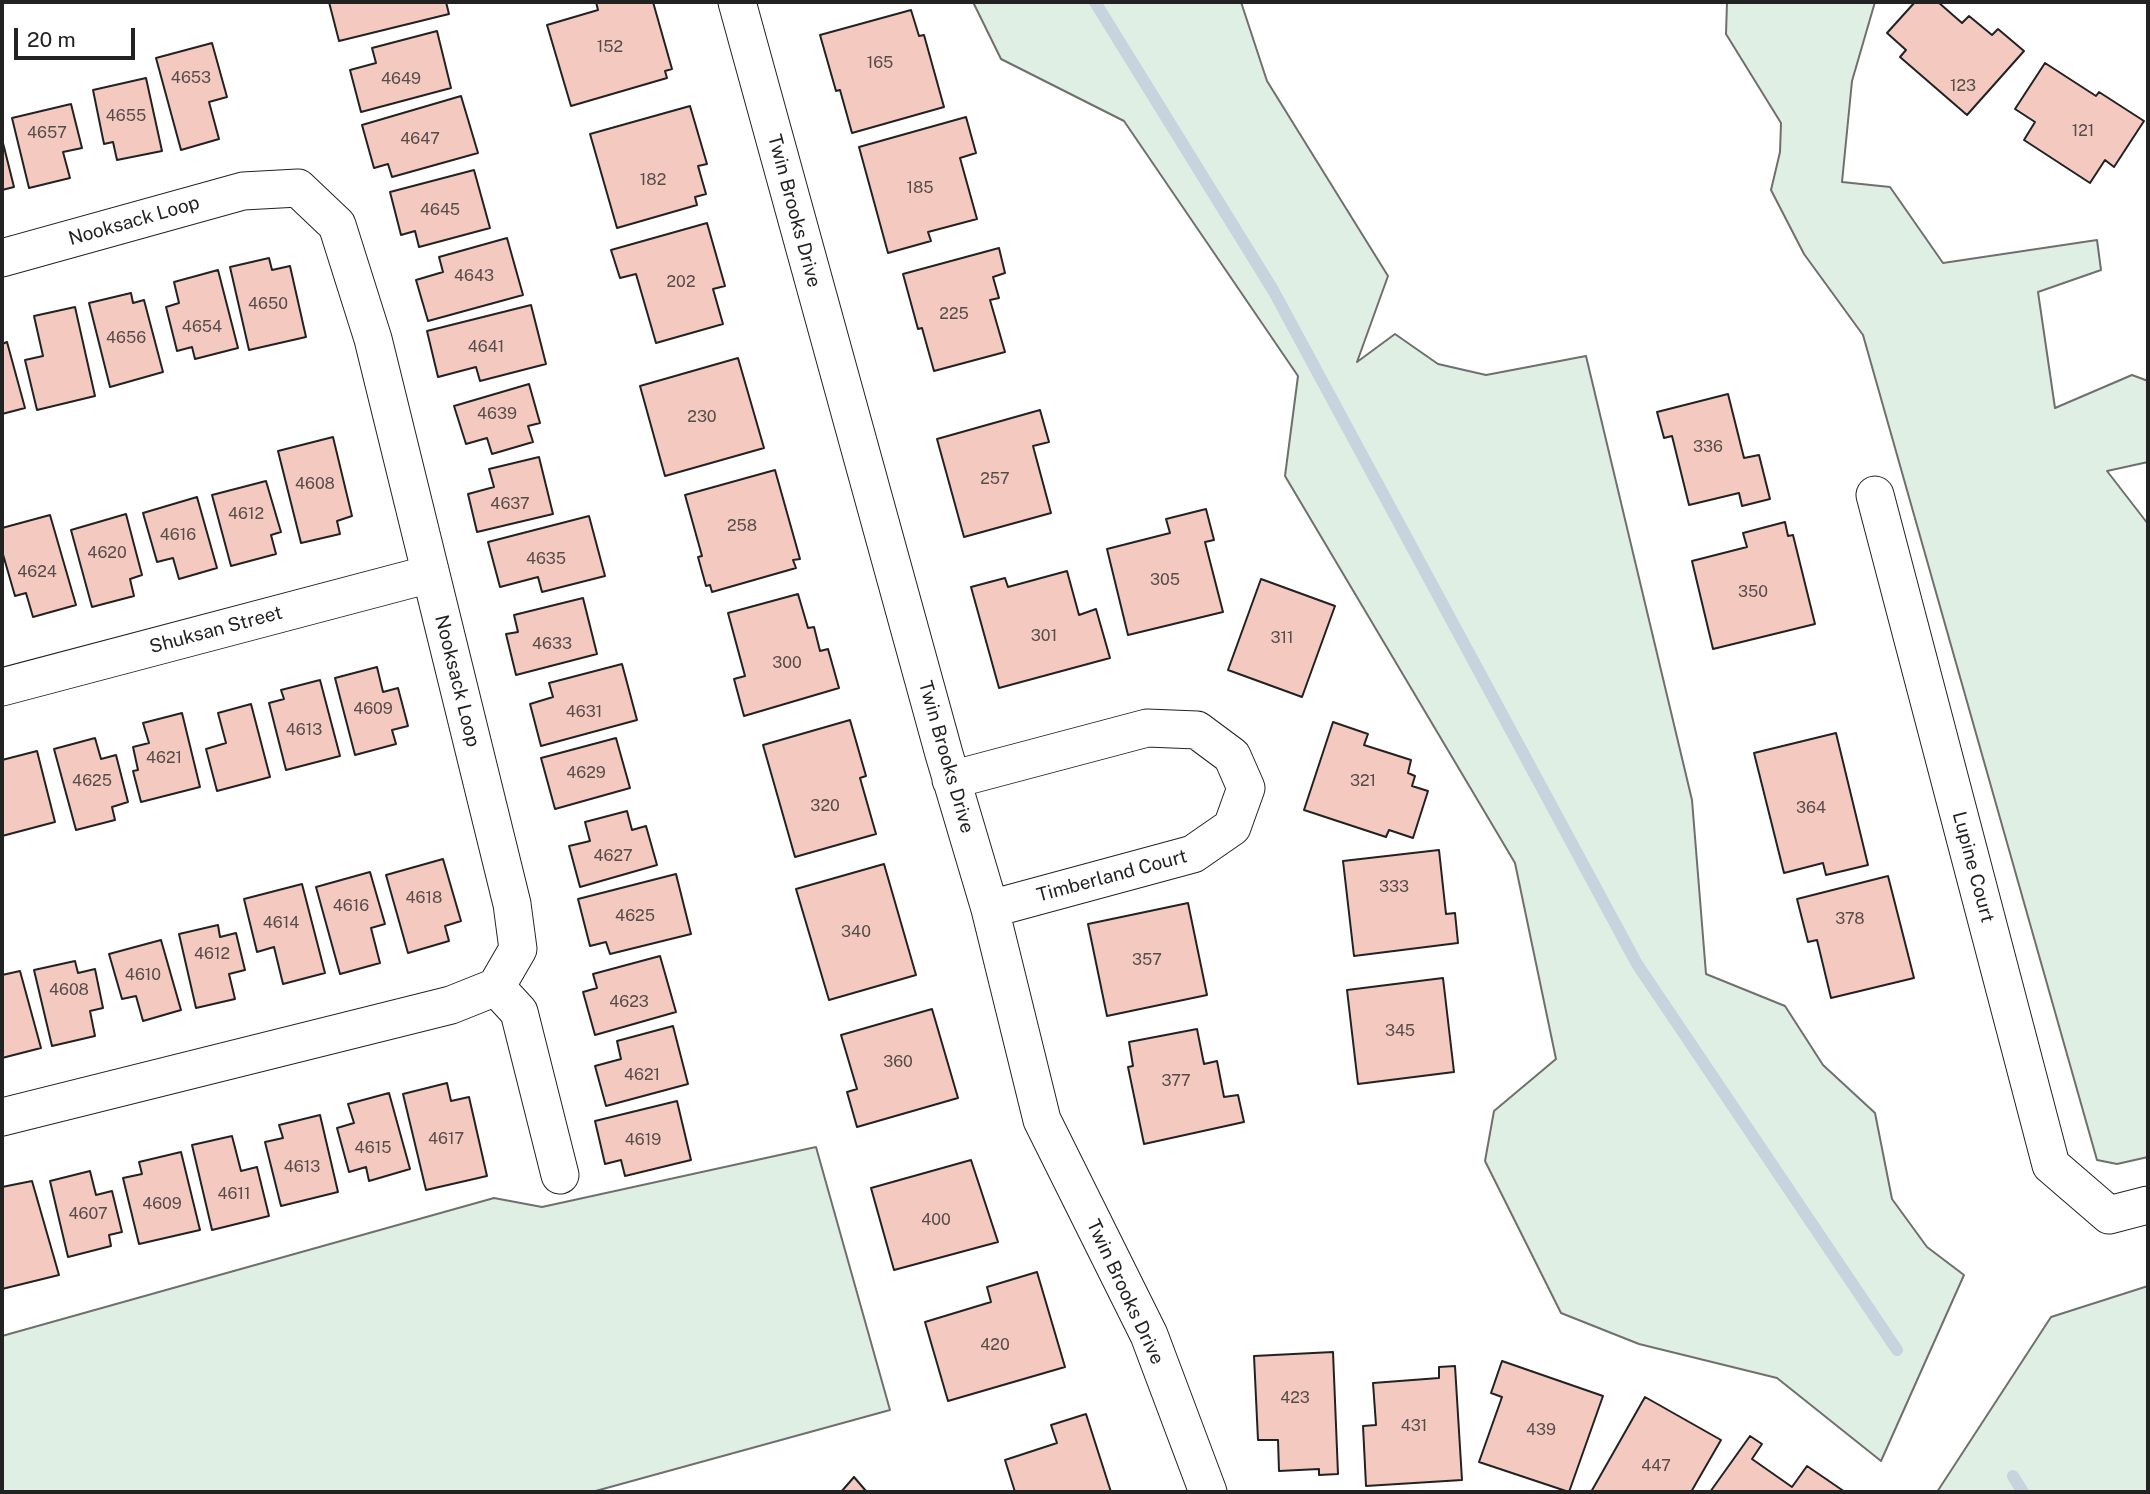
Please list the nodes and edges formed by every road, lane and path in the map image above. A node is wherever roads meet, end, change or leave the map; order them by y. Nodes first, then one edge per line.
1 (737, 2) edge
2 (2, 258) edge
3 (1875, 495) dead end
4 (430, 574) junction
5 (2, 687) edge
6 (951, 780) junction
7 (990, 909) junction
8 (496, 987) junction
9 (2, 1117) edge
10 (560, 1175) dead end
11 (2148, 1205) edge
12 (1208, 1492) edge

1 - 6 street, Twin Brooks Drive
2 - 4 street, Nooksack Loop
3 - 11 street, Lupine Court
4 - 5 street, Shuksan Street
4 - 8 street, Nooksack Loop
6 - 7 street, Twin Brooks Drive
6 - 7 street, Timberland Court
7 - 12 street, Twin Brooks Drive
8 - 9 street
8 - 10 street

